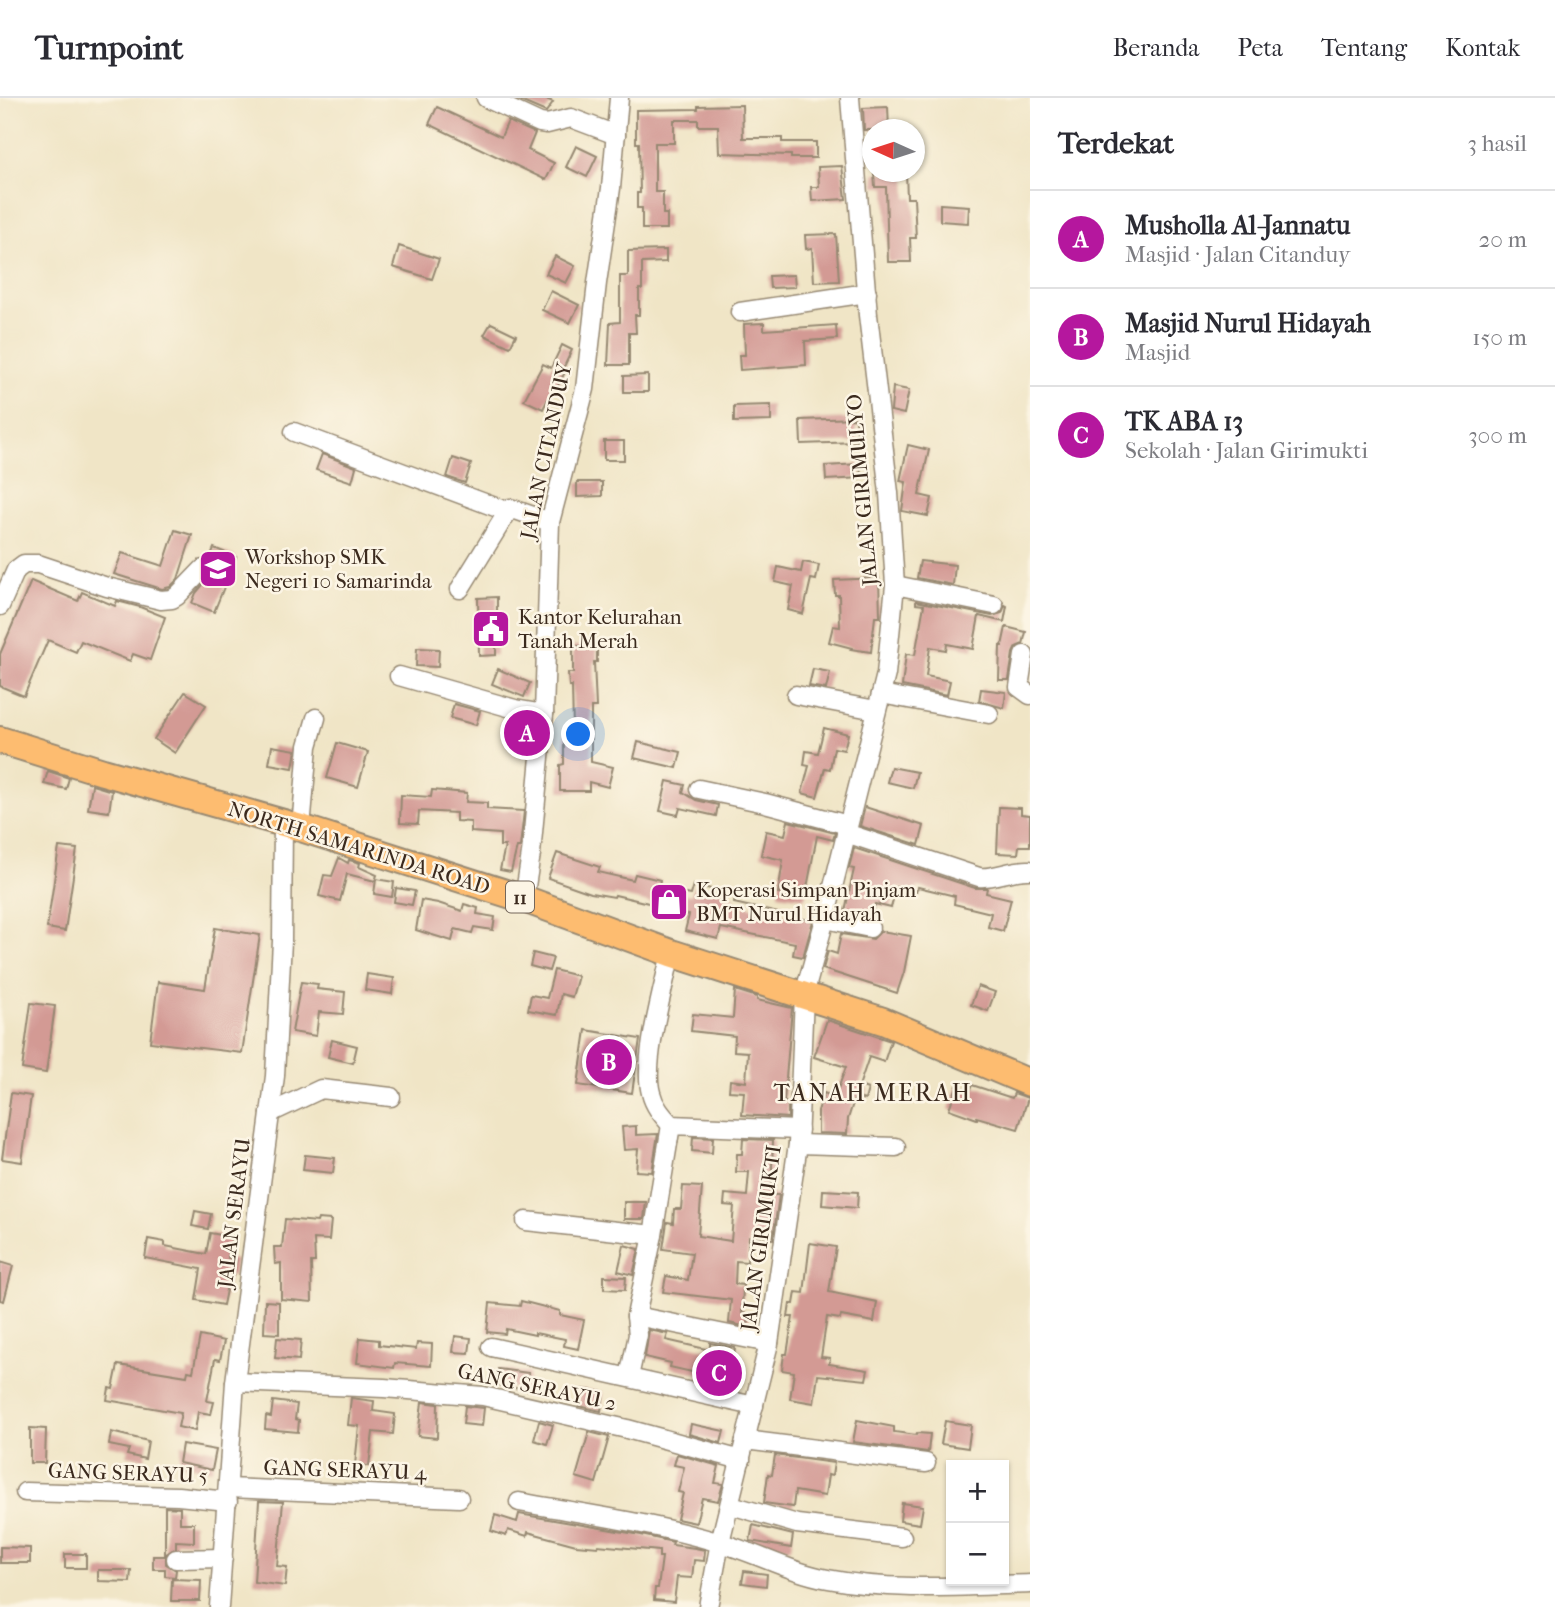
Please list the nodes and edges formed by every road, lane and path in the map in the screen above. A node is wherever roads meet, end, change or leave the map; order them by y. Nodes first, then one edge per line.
1 (486, 98) edge
2 (620, 98) edge
3 (850, 98) edge
4 (616, 135) junction
5 (867, 293) junction
6 (740, 312) dead end
7 (294, 432) dead end
8 (506, 511) junction
9 (550, 522) junction
10 (203, 569) dead end
11 (895, 585) junction
12 (460, 589) dead end
13 (994, 605) dead end
14 (0, 606) edge
15 (1024, 655) dead end
16 (399, 676) dead end
17 (796, 695) dead end
18 (1030, 695) edge
19 (878, 702) junction
20 (544, 714) junction
21 (989, 714) dead end
22 (316, 718) dead end
23 (0, 740) edge
24 (699, 789) dead end
25 (292, 826) junction
26 (847, 829) junction
27 (1030, 870) edge
28 (524, 899) junction
29 (825, 919) junction
30 (870, 928) dead end
31 (671, 953) junction
32 (804, 995) junction
33 (1030, 1083) edge
34 (391, 1097) dead end
35 (270, 1113) junction
36 (671, 1125) junction
37 (798, 1137) junction
38 (896, 1147) dead end
39 (526, 1221) dead end
40 (653, 1235) junction
41 (636, 1316) junction
42 (769, 1343) junction
43 (491, 1347) dead end
44 (629, 1377) junction
45 (235, 1382) junction
46 (754, 1406) junction
47 (745, 1440) junction
48 (741, 1460) junction
49 (926, 1463) dead end
50 (25, 1492) dead end
51 (228, 1494) junction
52 (460, 1498) dead end
53 (519, 1502) dead end
54 (731, 1505) junction
55 (902, 1537) dead end
56 (720, 1542) junction
57 (223, 1558) junction
58 (176, 1559) dead end
59 (1030, 1584) edge
60 (219, 1607) edge
61 (708, 1607) edge

1 - 4 street
2 - 4 street, JALAN CITANDUY
3 - 5 street, JALAN GIRIMULYO
4 - 9 street, JALAN CITANDUY
5 - 6 street
5 - 11 street, JALAN GIRIMULYO
7 - 8 street
8 - 9 street
8 - 12 street
9 - 20 street, JALAN CITANDUY
10 - 14 street
11 - 13 street
11 - 19 street, JALAN GIRIMULYO
15 - 18 street
16 - 20 street
17 - 19 street
19 - 21 street
19 - 26 street, JALAN GIRIMULYO
20 - 28 street, JALAN CITANDUY
22 - 25 street, JALAN SERAYU
23 - 25 highway, NORTH SAMARINDA ROAD / 11
24 - 26 street
25 - 28 highway, NORTH SAMARINDA ROAD / 11
25 - 35 street, JALAN SERAYU
26 - 27 street
26 - 29 street, JALAN GIRIMULYO
28 - 31 highway, NORTH SAMARINDA ROAD / 11
29 - 30 street
29 - 32 street, JALAN GIRIMULYO
31 - 32 highway, NORTH SAMARINDA ROAD / 11
31 - 36 street
32 - 33 highway, NORTH SAMARINDA ROAD / 11
32 - 37 street, JALAN GIRIMUKTI
34 - 35 street
35 - 45 street, JALAN SERAYU
36 - 37 street
36 - 40 street
37 - 38 street
37 - 42 street, JALAN GIRIMUKTI
39 - 40 street
40 - 41 street
41 - 42 street
41 - 44 street
42 - 46 street, JALAN GIRIMUKTI
43 - 44 street
44 - 46 street
45 - 48 street, GANG SERAYU 2
45 - 51 street, JALAN SERAYU
46 - 47 street, JALAN GIRIMUKTI
47 - 48 street, JALAN GIRIMUKTI
47 - 49 street
48 - 54 street, JALAN GIRIMUKTI
50 - 51 street, GANG SERAYU 5
51 - 52 street, GANG SERAYU 4
51 - 57 street, JALAN SERAYU
53 - 56 street
54 - 55 street
54 - 56 street, JALAN GIRIMUKTI
56 - 59 street
56 - 61 street, JALAN GIRIMUKTI
57 - 58 street
57 - 60 street, JALAN SERAYU

